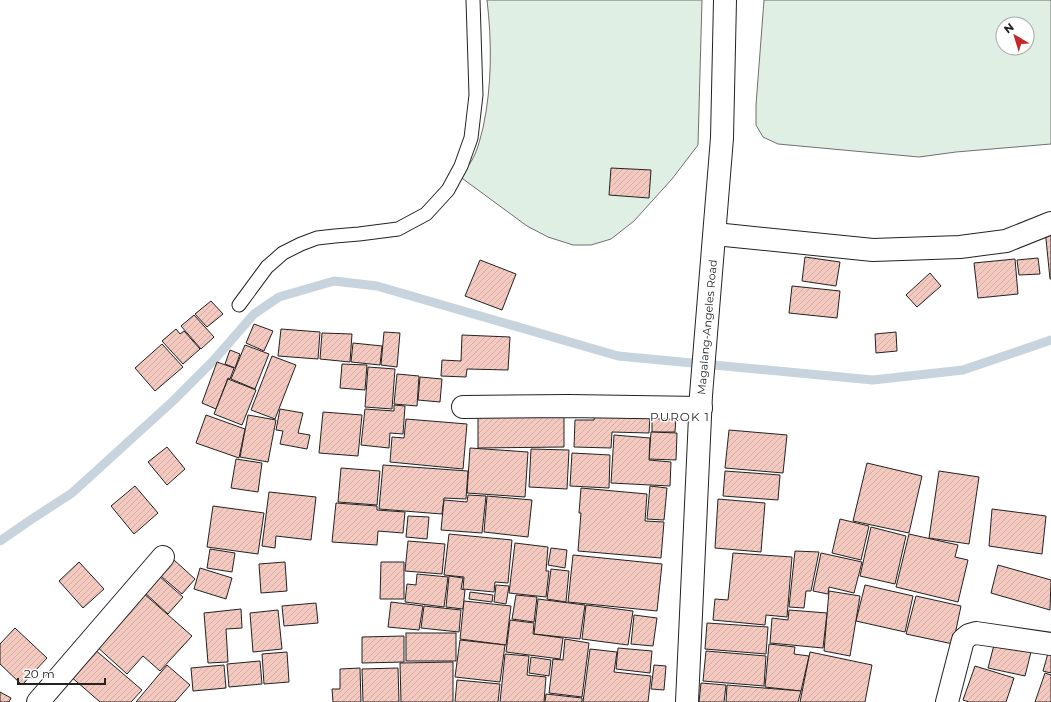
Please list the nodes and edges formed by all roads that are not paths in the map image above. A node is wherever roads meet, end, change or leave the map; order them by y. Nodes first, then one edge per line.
1 (473, 0) edge
2 (725, 0) edge
3 (1051, 223) edge
4 (715, 234) junction
5 (239, 305) dead end
6 (701, 401) junction
7 (463, 407) dead end
8 (163, 558) dead end
9 (1051, 644) edge
10 (38, 702) edge
11 (687, 702) edge
12 (947, 702) edge

1 - 5 lane
2 - 4 street, Magalang-Angeles Road
3 - 4 street
4 - 6 street, Magalang-Angeles Road
6 - 7 street
6 - 11 street, Magalang-Angeles Road
8 - 10 street
9 - 12 street

